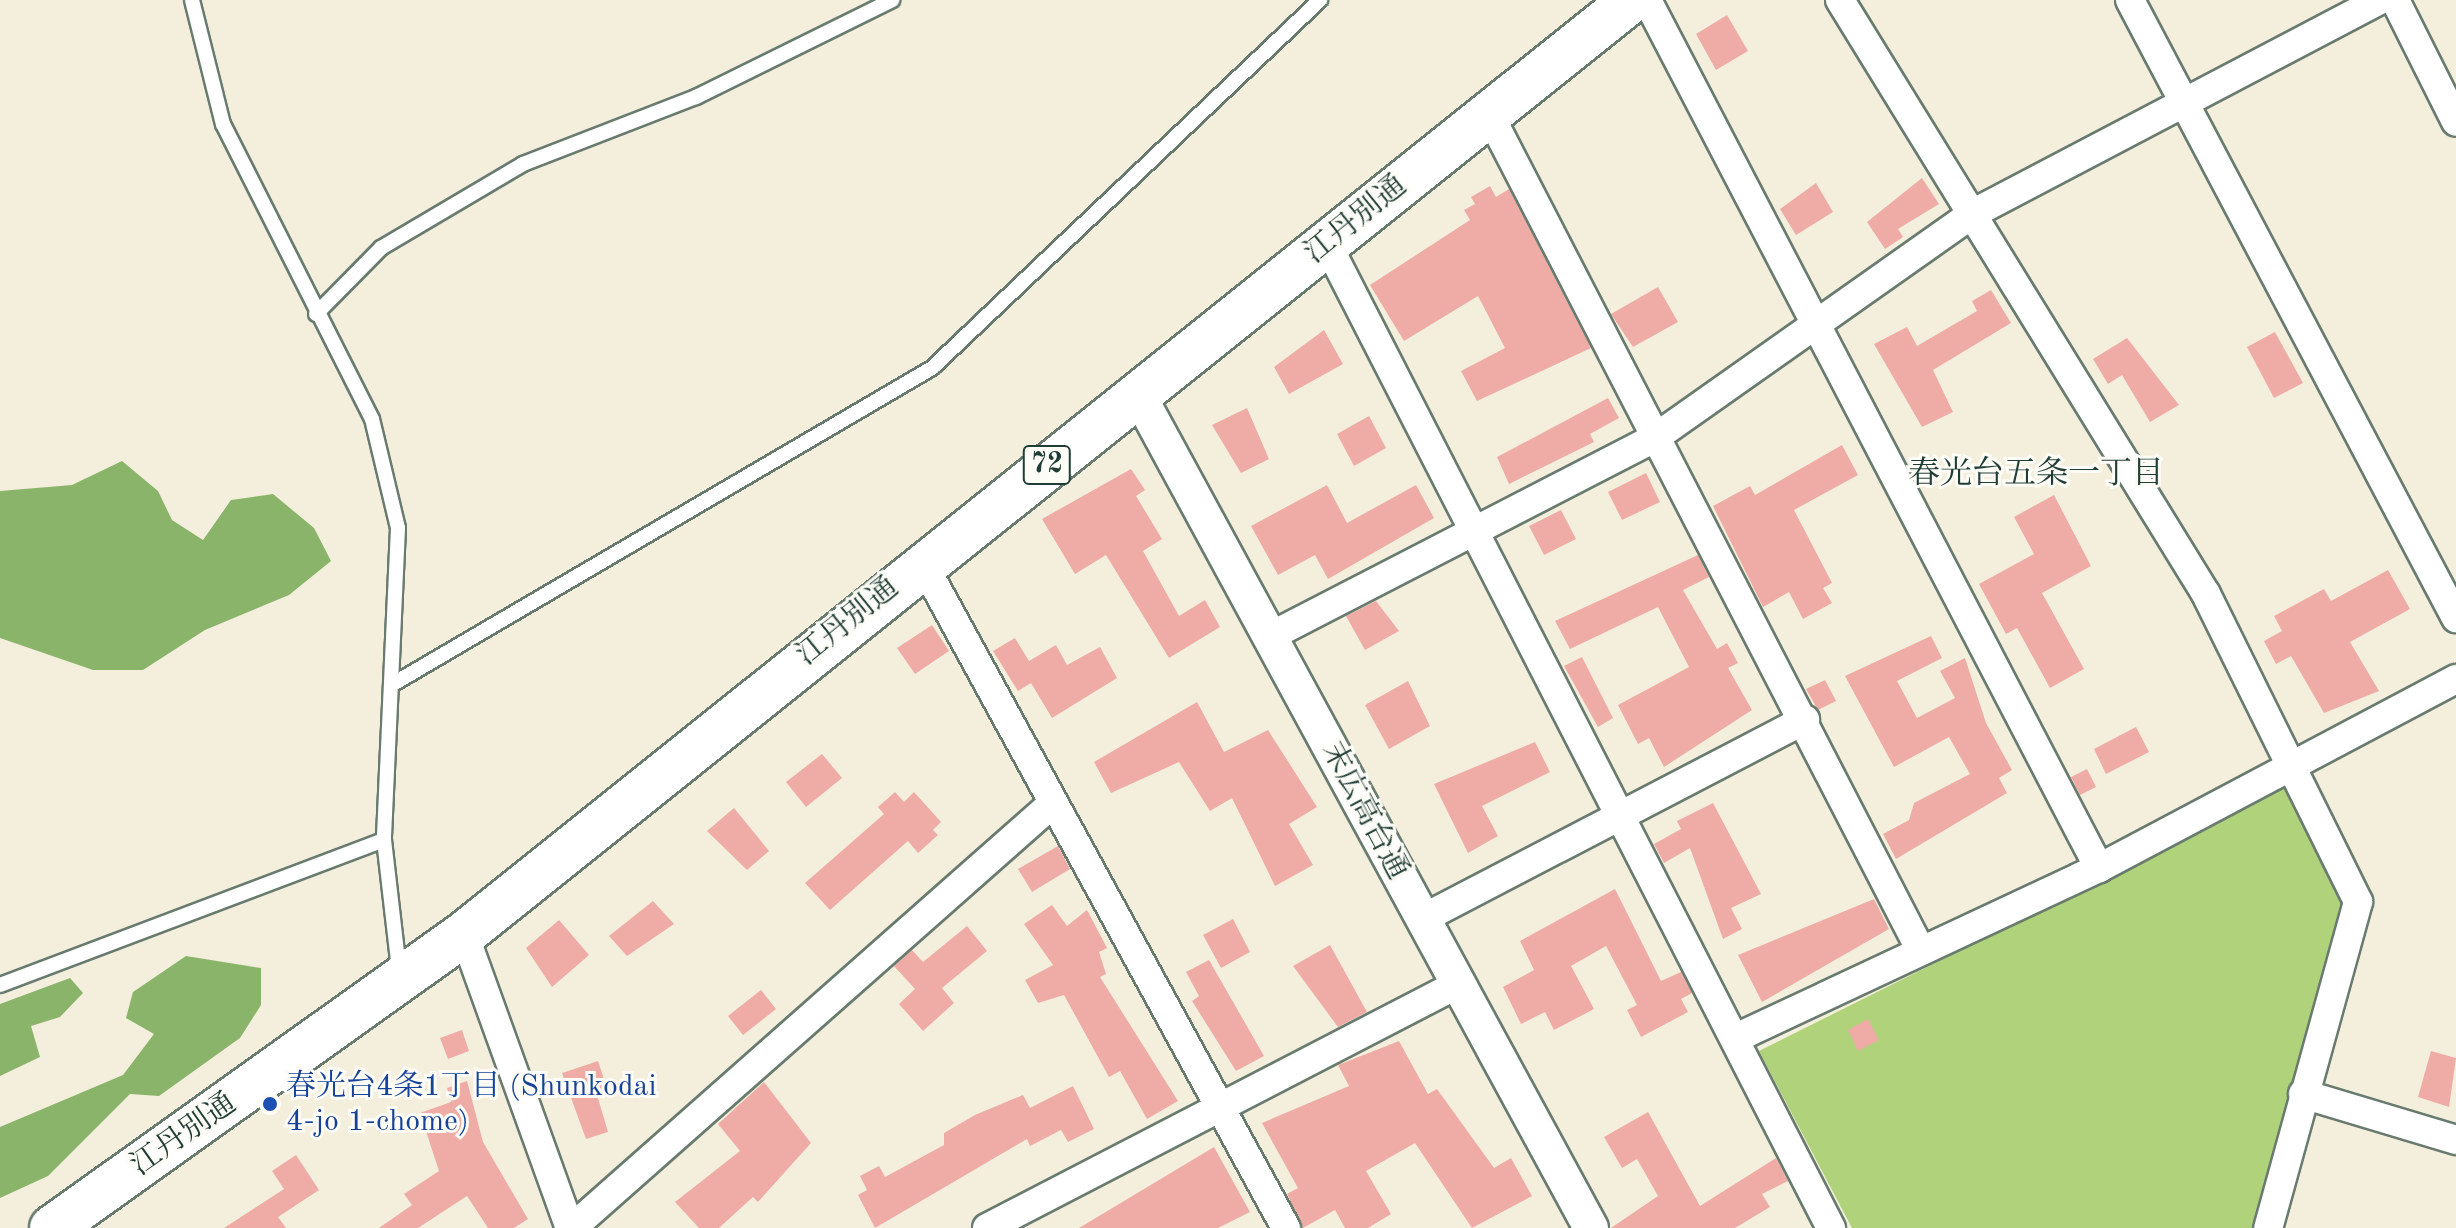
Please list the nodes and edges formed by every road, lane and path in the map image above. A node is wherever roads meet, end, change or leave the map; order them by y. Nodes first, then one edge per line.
1 (192, 0) edge
2 (892, 0) edge
3 (1320, 0) edge
4 (1632, 0) edge
5 (1647, 0) edge
6 (1840, 0) edge
7 (2130, 0) edge
8 (2380, 0) edge
9 (2395, 0) edge
10 (2183, 106) junction
11 (1489, 114) junction
12 (2456, 122) edge
13 (1974, 213) junction
14 (1327, 244) junction
15 (316, 314) junction
16 (1815, 328) junction
17 (1138, 394) junction
18 (1656, 437) junction
19 (1474, 531) junction
20 (922, 562) junction
21 (2456, 618) edge
22 (1269, 637) junction
23 (2456, 679) edge
24 (393, 684) junction
25 (1805, 720) junction
26 (2290, 766) junction
27 (1053, 803) junction
28 (1621, 813) junction
29 (384, 840) junction
30 (2099, 868) junction
31 (1422, 919) junction
32 (464, 934) junction
33 (1919, 947) junction
34 (400, 983) junction
35 (1460, 983) junction
36 (0, 985) edge
37 (1736, 1038) junction
38 (2303, 1094) junction
39 (1221, 1106) junction
40 (2456, 1140) edge
41 (1018, 1221) edge
42 (52, 1228) edge
43 (571, 1228) edge
44 (987, 1228) edge
45 (1286, 1228) edge
46 (1591, 1228) edge
47 (1831, 1228) edge
48 (2268, 1228) edge

1 - 15 lane
2 - 15 lane
3 - 24 lane
4 - 11 main road, 江丹別通 / 72
5 - 16 street
6 - 13 street
7 - 10 street
8 - 10 street
9 - 12 street
10 - 13 street
10 - 21 street
11 - 14 main road, 江丹別通 / 72
11 - 18 street
13 - 16 street
13 - 26 street
14 - 17 main road, 江丹別通 / 72
14 - 19 street
15 - 24 lane
16 - 18 street
16 - 30 street
17 - 20 main road, 江丹別通 / 72
17 - 22 street, 末広高台通
18 - 19 street
18 - 25 street
19 - 22 street
19 - 28 street
20 - 27 street
20 - 32 main road, 江丹別通 / 72
22 - 31 street, 末広高台通
23 - 26 street
24 - 29 lane
25 - 28 street
25 - 33 street
26 - 30 street
26 - 38 street
27 - 39 street
27 - 43 street
28 - 31 street
28 - 37 street
29 - 34 lane
29 - 36 lane
30 - 33 street
31 - 35 street, 末広高台通
32 - 34 main road, 江丹別通 / 72
32 - 43 street
33 - 37 street
34 - 42 main road, 江丹別通 / 72
35 - 39 street
35 - 46 street, 末広高台通
37 - 47 street
38 - 40 street
38 - 48 street
39 - 41 street
39 - 45 street
41 - 44 street

